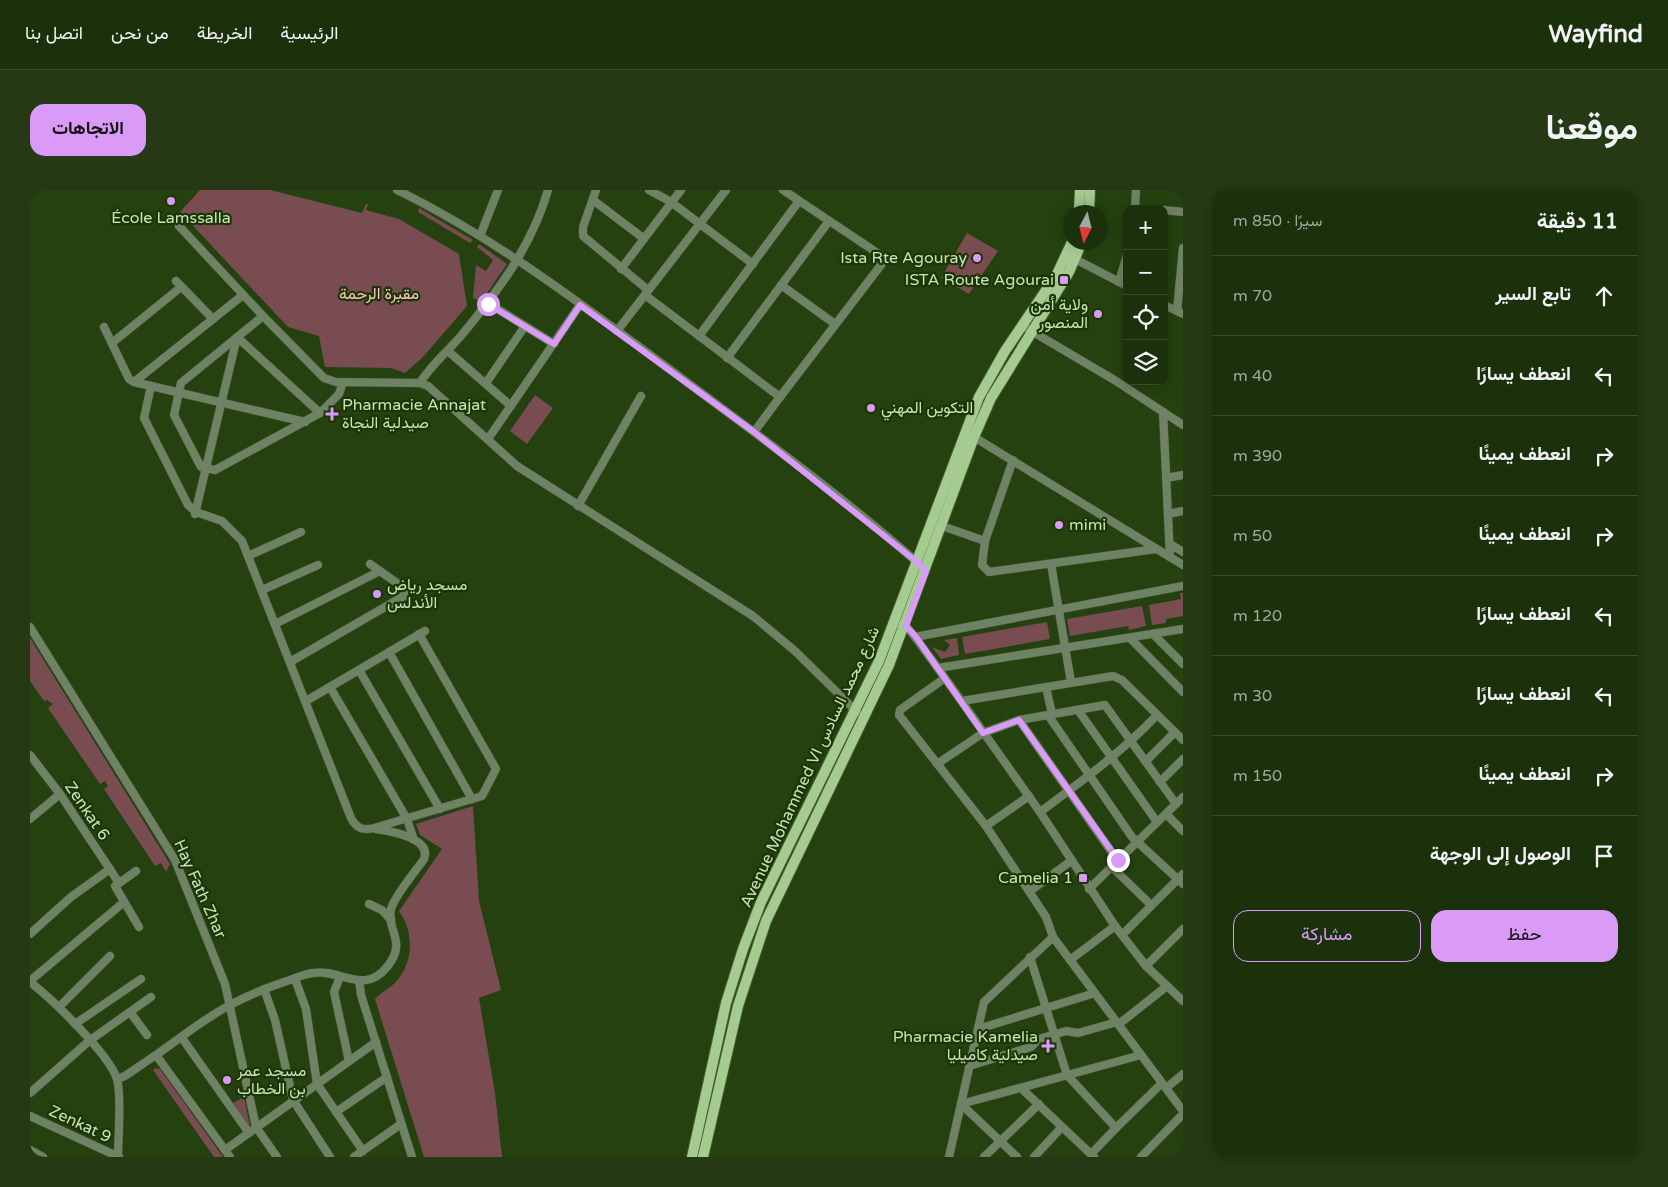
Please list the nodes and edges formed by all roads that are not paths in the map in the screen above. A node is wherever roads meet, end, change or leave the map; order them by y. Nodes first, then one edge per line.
1 (397, 190) edge
2 (498, 190) edge
3 (548, 190) edge
4 (596, 190) edge
5 (649, 190) edge
6 (681, 190) edge
7 (726, 190) edge
8 (783, 190) edge
9 (1080, 190) edge
10 (1090, 190) edge
11 (1136, 190) edge
12 (593, 200) junction
13 (800, 201) junction
14 (671, 202) junction
15 (1079, 205) edge
16 (1089, 205) edge
17 (1135, 205) edge
18 (1168, 210) edge
19 (1183, 212) edge
20 (830, 221) junction
21 (699, 223) junction
22 (179, 226) dead end
23 (480, 236) junction
24 (643, 238) junction
25 (1183, 248) edge
26 (1071, 250) edge
27 (1076, 250) edge
28 (1071, 257) junction
29 (517, 261) junction
30 (753, 264) junction
31 (621, 269) junction
32 (1123, 284) edge
33 (781, 285) junction
34 (646, 293) junction
35 (243, 295) junction
36 (488, 304) junction
37 (580, 305) junction
38 (1168, 307) edge
39 (1180, 312) edge
40 (263, 316) junction
41 (213, 319) junction
42 (835, 324) junction
43 (525, 326) junction
44 (104, 327) dead end
45 (1027, 328) junction
46 (617, 331) junction
47 (699, 336) junction
48 (237, 337) junction
49 (112, 343) junction
50 (554, 344) junction
51 (448, 351) junction
52 (727, 358) junction
53 (134, 382) junction
54 (343, 382) junction
55 (420, 383) junction
56 (486, 383) junction
57 (151, 386) junction
58 (179, 392) junction
59 (641, 396) dead end
60 (780, 397) junction
61 (222, 402) junction
62 (511, 406) junction
63 (1164, 412) junction
64 (320, 413) junction
65 (305, 422) junction
66 (1183, 425) edge
67 (754, 432) junction
68 (974, 437) junction
69 (488, 439) junction
70 (1013, 460) junction
71 (206, 468) junction
72 (1183, 475) edge
73 (1166, 478) junction
74 (578, 506) junction
75 (1183, 511) edge
76 (195, 513) junction
77 (1168, 514) junction
78 (942, 526) junction
79 (301, 532) dead end
80 (985, 541) junction
81 (1170, 544) junction
82 (1156, 549) junction
83 (1183, 552) edge
84 (248, 556) junction
85 (1170, 557) junction
86 (917, 562) junction
87 (370, 564) dead end
88 (1051, 564) junction
89 (318, 565) dead end
90 (1183, 565) edge
91 (380, 571) junction
92 (926, 571) junction
93 (1183, 586) edge
94 (262, 590) junction
95 (1059, 610) junction
96 (895, 622) junction
97 (275, 624) junction
98 (906, 626) junction
99 (30, 627) edge
100 (1183, 629) edge
101 (1154, 634) junction
102 (916, 637) junction
103 (1130, 638) junction
104 (1065, 647) junction
105 (389, 652) junction
106 (290, 662) junction
107 (1183, 664) edge
108 (938, 668) junction
109 (360, 670) junction
110 (945, 678) junction
111 (1071, 682) junction
112 (330, 687) junction
113 (1046, 687) junction
114 (1183, 692) edge
115 (306, 701) junction
116 (962, 701) junction
117 (1078, 710) junction
118 (860, 715) junction
119 (1050, 715) junction
120 (1157, 715) junction
121 (1019, 720) junction
122 (1175, 732) junction
123 (983, 733) junction
124 (1183, 740) edge
125 (1131, 743) junction
126 (30, 755) edge
127 (1112, 758) junction
128 (1183, 759) edge
129 (1146, 761) junction
130 (937, 764) junction
131 (1090, 775) junction
132 (1160, 782) junction
133 (1069, 791) junction
134 (60, 794) junction
135 (1029, 796) junction
136 (1183, 797) edge
137 (472, 799) junction
138 (1176, 804) junction
139 (440, 809) junction
140 (1040, 812) junction
141 (1166, 814) junction
142 (407, 818) junction
143 (30, 819) edge
144 (1157, 822) junction
145 (986, 826) junction
146 (374, 828) junction
147 (1183, 831) edge
148 (414, 840) junction
149 (1139, 841) junction
150 (1118, 860) junction
151 (1071, 861) junction
152 (1112, 867) junction
153 (110, 869) junction
154 (136, 871) dead end
155 (1181, 879) edge
156 (119, 883) junction
157 (1089, 889) junction
158 (1030, 891) junction
159 (124, 902) junction
160 (761, 902) junction
161 (369, 904) dead end
162 (1151, 905) junction
163 (771, 908) junction
164 (391, 920) junction
165 (1114, 926) junction
166 (139, 927) dead end
167 (30, 934) edge
168 (1122, 935) junction
169 (1181, 935) edge
170 (1053, 937) junction
171 (110, 956) dead end
172 (1030, 957) junction
173 (1070, 960) junction
174 (1146, 966) junction
175 (340, 977) junction
176 (141, 979) dead end
177 (295, 979) junction
178 (360, 980) junction
179 (31, 984) edge
180 (1167, 986) junction
181 (264, 989) junction
182 (1096, 993) junction
183 (152, 997) dead end
184 (1183, 1001) edge
185 (230, 1004) junction
186 (59, 1007) junction
187 (1046, 1008) junction
188 (130, 1012) junction
189 (1118, 1023) junction
190 (75, 1024) junction
191 (978, 1029) junction
192 (1054, 1034) junction
193 (147, 1035) dead end
194 (182, 1038) junction
195 (89, 1041) junction
196 (376, 1042) junction
197 (716, 1046) junction
198 (727, 1049) junction
199 (156, 1055) junction
200 (1141, 1055) junction
201 (349, 1061) junction
202 (969, 1066) junction
203 (1183, 1074) edge
204 (1067, 1075) junction
205 (387, 1077) junction
206 (117, 1079) junction
207 (317, 1084) junction
208 (1164, 1085) junction
209 (1022, 1088) junction
210 (30, 1093) edge
211 (705, 1097) junction
212 (292, 1100) junction
213 (716, 1100) junction
214 (961, 1104) junction
215 (1039, 1104) junction
216 (336, 1112) junction
217 (1183, 1113) edge
218 (30, 1116) edge
219 (401, 1124) junction
220 (256, 1127) junction
221 (1062, 1127) junction
222 (1116, 1128) junction
223 (249, 1133) junction
224 (1000, 1141) junction
225 (30, 1150) edge
226 (225, 1150) junction
227 (363, 1151) junction
228 (1093, 1156) edge
229 (43, 1157) edge
230 (118, 1157) edge
231 (230, 1157) edge
232 (277, 1157) edge
233 (330, 1157) edge
234 (354, 1157) edge
235 (412, 1157) edge
236 (692, 1157) edge
237 (703, 1157) edge
238 (949, 1157) edge
239 (984, 1157) edge
240 (1017, 1157) edge
241 (1034, 1157) edge
242 (1141, 1157) edge

1 - 23 street
2 - 23 street
3 - 29 street
4 - 12 street
5 - 14 street
6 - 14 street
7 - 21 street
8 - 13 street
9 - 15 main road
10 - 16 main road
11 - 17 street
12 - 24 street
12 - 31 street
13 - 20 street
13 - 30 street
14 - 21 street
14 - 24 street
18 - 19 street
20 - 33 street
20 - 42 street
21 - 30 street
21 - 34 street
22 - 35 street
23 - 29 street
24 - 31 street
25 - 39 street
26 - 28 main road, Avenue Mohammed VI شارع محمد السادس
27 - 28 main road, Avenue Mohammed VI شارع محمد السادس
28 - 32 street
28 - 45 main road, Avenue Mohammed VI شارع محمد السادس
29 - 36 street
29 - 37 street
30 - 47 street
31 - 34 street
33 - 42 street
33 - 52 street
34 - 46 street
34 - 47 street
35 - 40 street
35 - 41 street
36 - 43 street
36 - 51 street
37 - 46 street
37 - 50 street
38 - 39 street
40 - 48 street
40 - 54 street
41 - 49 street
41 - 53 street
42 - 60 street
43 - 50 street
43 - 56 street
44 - 49 street
45 - 63 street
45 - 68 main road, Avenue Mohammed VI شارع محمد السادس
45 - 86 main road, Avenue Mohammed VI شارع محمد السادس
46 - 67 street
47 - 52 street
48 - 58 street
48 - 61 street
48 - 64 street
49 - 53 street
50 - 62 street
51 - 55 street
51 - 56 street
52 - 60 street
53 - 57 street
54 - 55 street
54 - 64 street
55 - 69 street
56 - 62 street
57 - 58 street
57 - 76 street
58 - 61 street
58 - 71 street
59 - 74 street
60 - 67 street
61 - 65 street
61 - 71 street
62 - 69 street
63 - 66 street
63 - 73 street
64 - 65 street
65 - 71 street
67 - 86 street
68 - 70 street
68 - 78 main road, Avenue Mohammed VI شارع محمد السادس
69 - 74 street
70 - 80 street
70 - 82 street
71 - 76 street
72 - 73 street
73 - 77 street
74 - 118 street
75 - 77 street
76 - 84 street
77 - 81 street
78 - 80 street
78 - 92 main road, Avenue Mohammed VI شارع محمد السادس
79 - 84 street
80 - 88 street
81 - 83 street
81 - 85 street
82 - 85 street
82 - 88 street
84 - 94 street
85 - 90 street
86 - 92 street
86 - 96 main road, Avenue Mohammed VI شارع محمد السادس
87 - 91 street
88 - 95 street
89 - 94 street
91 - 97 street
91 - 106 street
92 - 98 main road, Avenue Mohammed VI شارع محمد السادس
93 - 95 street
94 - 97 street
95 - 102 street
95 - 104 street
96 - 98 street
96 - 118 main road, Avenue Mohammed VI شارع محمد السادس
97 - 106 street
98 - 102 street
98 - 118 main road, Avenue Mohammed VI شارع محمد السادس
99 - 185 street, Hay Fath Zhar
100 - 101 street
101 - 103 street
101 - 107 street
102 - 108 street
103 - 104 street
103 - 114 street
104 - 108 street
104 - 111 street
105 - 109 street
105 - 137 street
105 - 137 street
106 - 115 street
108 - 110 street
109 - 112 street
109 - 139 street
110 - 116 street
110 - 130 street
111 - 113 street
111 - 120 street
112 - 115 street
112 - 142 street
113 - 116 street
113 - 119 street
115 - 146 street
116 - 123 street
117 - 119 street
117 - 125 street
117 - 127 street
118 - 160 main road, Avenue Mohammed VI شارع محمد السادس
118 - 163 main road, Avenue Mohammed VI شارع محمد السادس
119 - 121 street
119 - 131 street
120 - 122 street
120 - 125 street
121 - 123 street
121 - 133 street
122 - 124 street
122 - 129 street
123 - 130 street
123 - 135 street
125 - 127 street
125 - 129 street
126 - 134 street, Zenkat 6
127 - 131 street
127 - 144 street
128 - 132 street
129 - 132 street
130 - 145 street
131 - 133 street
131 - 149 street
132 - 138 street
133 - 140 street
133 - 150 street
134 - 143 street
134 - 153 street, Zenkat 6
135 - 140 street
135 - 145 street
136 - 138 street
137 - 139 street
138 - 141 street
139 - 142 street
140 - 151 street
141 - 144 street
141 - 147 street
142 - 146 street
142 - 148 street
144 - 149 street
145 - 158 street
146 - 148 street
148 - 164 street
149 - 150 street
149 - 155 street
150 - 152 street
151 - 157 street
151 - 158 street
152 - 157 street
152 - 162 street
153 - 156 street, Zenkat 6
153 - 167 street
154 - 156 street
155 - 162 street
156 - 159 street, Zenkat 6
157 - 165 street
158 - 170 street
159 - 166 street
159 - 179 street
160 - 163 main road
160 - 197 main road, Avenue Mohammed VI شارع محمد السادس
161 - 164 street
162 - 168 street
163 - 198 main road, Avenue Mohammed VI شارع محمد السادس
164 - 178 street
165 - 168 street
165 - 173 street
168 - 174 street
169 - 174 street
170 - 172 street
170 - 173 street
171 - 186 street
172 - 187 street
172 - 191 street
173 - 182 street
174 - 180 street
175 - 177 street
175 - 178 street
175 - 201 street
176 - 190 street
177 - 181 street
177 - 207 street
178 - 196 street
179 - 186 street
180 - 184 street
180 - 189 street
181 - 185 street
181 - 212 street
182 - 187 street
182 - 189 street
183 - 188 street
185 - 194 street
185 - 220 street, Hay Fath Zhar
186 - 190 street
187 - 191 street
187 - 192 street
188 - 193 street
188 - 195 street
189 - 192 street
189 - 200 street
190 - 195 street
191 - 202 street
192 - 202 street
192 - 204 street
194 - 199 street
194 - 223 street
195 - 206 street
195 - 210 street
196 - 201 street
196 - 205 street
197 - 198 main road
197 - 211 main road, Avenue Mohammed VI شارع محمد السادس
198 - 213 main road, Avenue Mohammed VI شارع محمد السادس
199 - 206 street
199 - 226 street
200 - 204 street
200 - 208 street
201 - 207 street
202 - 214 street
203 - 208 street
204 - 209 street
204 - 222 street
205 - 216 street
205 - 219 street
206 - 230 street
207 - 212 street
207 - 216 street
208 - 217 street
208 - 222 street
209 - 214 street
209 - 215 street
211 - 213 main road
211 - 236 main road, Avenue Mohammed VI شارع محمد السادس
212 - 220 street
212 - 233 street
213 - 237 main road, Avenue Mohammed VI شارع محمد السادس
214 - 224 street
214 - 238 street
215 - 221 street
215 - 224 street
216 - 227 street
217 - 242 street
218 - 230 street, Zenkat 9
219 - 227 street
219 - 235 street
220 - 223 street
220 - 232 street, Hay Fath Zhar
221 - 228 street
221 - 241 street
222 - 228 street
223 - 226 street
224 - 239 street
224 - 240 street
225 - 229 street
226 - 231 street
227 - 234 street

